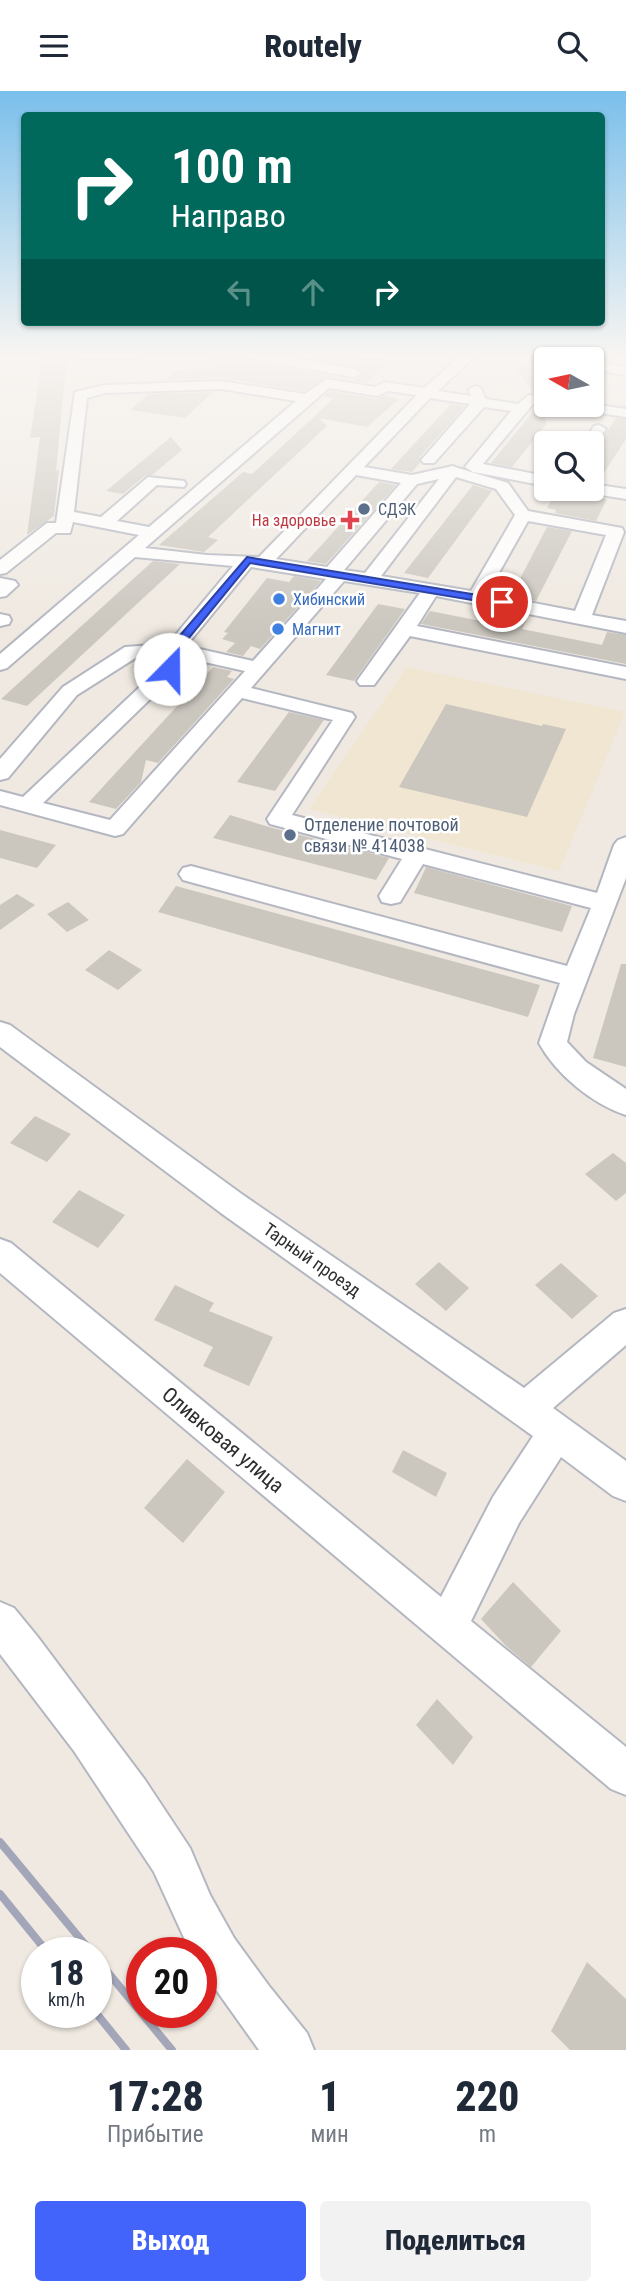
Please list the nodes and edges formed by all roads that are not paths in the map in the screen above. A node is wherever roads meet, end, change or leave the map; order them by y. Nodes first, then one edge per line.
1 (74, 446) edge
2 (253, 446) edge
3 (376, 446) edge
4 (441, 446) edge
5 (491, 446) edge
6 (473, 467) junction
7 (354, 470) junction
8 (453, 471) junction
9 (534, 479) edge
10 (412, 480) junction
11 (177, 484) dead end
12 (604, 490) edge
13 (626, 494) edge
14 (65, 515) junction
15 (523, 515) junction
16 (104, 523) junction
17 (152, 533) junction
18 (131, 551) junction
19 (255, 561) junction
20 (0, 569) edge
21 (334, 575) junction
22 (369, 580) junction
23 (0, 583) edge
24 (431, 590) junction
25 (0, 593) edge
26 (476, 597) junction
27 (580, 618) junction
28 (626, 627) edge
29 (405, 629) junction
30 (174, 649) junction
31 (0, 664) edge
32 (258, 668) junction
33 (626, 673) edge
34 (367, 681) dead end
35 (238, 691) junction
36 (0, 773) edge
37 (0, 798) edge
38 (28, 805) junction
39 (626, 845) edge
40 (417, 853) junction
41 (191, 874) dead end
42 (391, 896) dead end
43 (605, 903) junction
44 (577, 978) junction
45 (0, 1032) edge
46 (626, 1104) edge
47 (0, 1254) edge
48 (626, 1324) edge
49 (525, 1409) junction
50 (556, 1432) junction
51 (626, 1483) edge
52 (0, 1622) edge
53 (447, 1627) junction
54 (626, 1774) edge
55 (290, 2050) edge

1 - 14 street
2 - 17 street
3 - 7 street
4 - 6 street
5 - 6 street
6 - 9 street
7 - 10 street
7 - 19 street
8 - 10 street
8 - 15 street
8 - 22 street
10 - 21 street
11 - 16 street
12 - 13 street
14 - 16 street
14 - 20 street
15 - 26 street
15 - 27 street
16 - 17 street
17 - 18 street
18 - 19 street
18 - 31 street
19 - 21 street
19 - 30 street
21 - 22 street
21 - 32 street
22 - 24 street
23 - 25 street
24 - 26 street
24 - 29 street
26 - 27 street
27 - 28 street
29 - 33 street
29 - 34 street
30 - 32 street
30 - 36 street
30 - 38 street
32 - 35 street
35 - 38 street
35 - 40 street
37 - 38 street
39 - 43 street
40 - 42 street
40 - 43 street
41 - 44 street
43 - 44 street
44 - 46 street
45 - 49 street, Тарный проезд
47 - 53 street, Оливковая улица
48 - 49 street
49 - 50 street, Тарный проезд
50 - 51 street, Тарный проезд
50 - 53 street
52 - 55 street
53 - 54 street, Оливковая улица

